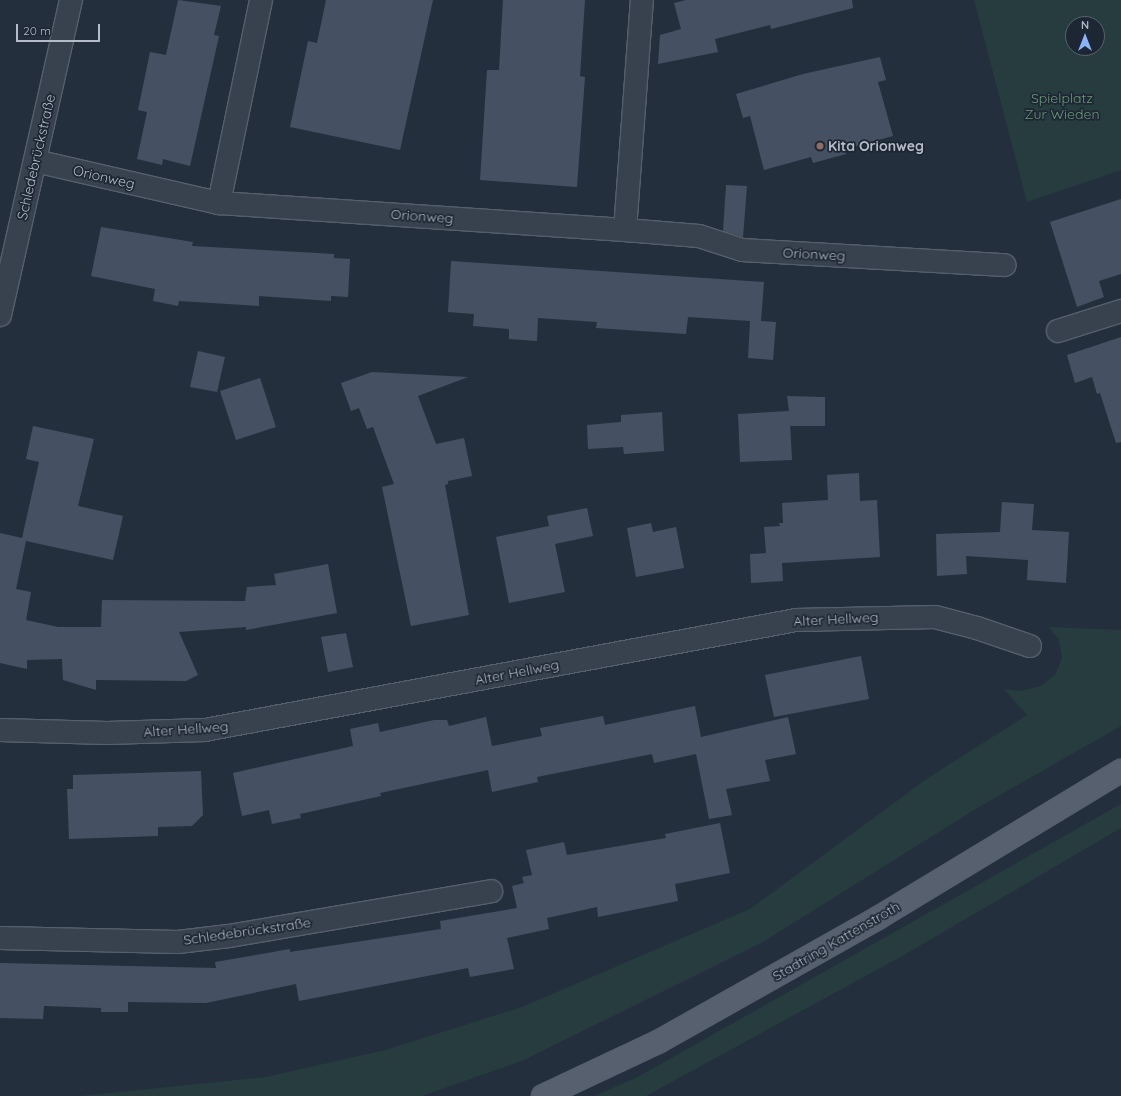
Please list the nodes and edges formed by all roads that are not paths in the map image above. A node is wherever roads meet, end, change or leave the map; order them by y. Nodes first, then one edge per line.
1 (71, 0) edge
2 (261, 0) edge
3 (642, 0) edge
4 (36, 161) junction
5 (219, 203) junction
6 (624, 230) junction
7 (1005, 265) dead end
8 (1121, 311) edge
9 (0, 315) edge
10 (1058, 331) dead end
11 (1030, 646) dead end
12 (0, 730) edge
13 (1121, 771) edge
14 (491, 891) dead end
15 (0, 938) edge
16 (543, 1096) edge

1 - 4 street, Schledebrückstraße
2 - 5 street
3 - 6 street
4 - 5 street, Orionweg
4 - 9 street, Schledebrückstraße
5 - 6 street, Orionweg
6 - 7 street, Orionweg
8 - 10 street
11 - 12 street, Alter Hellweg
13 - 16 main road, Stadtring Kattenstroth
14 - 15 street, Schledebrückstraße

